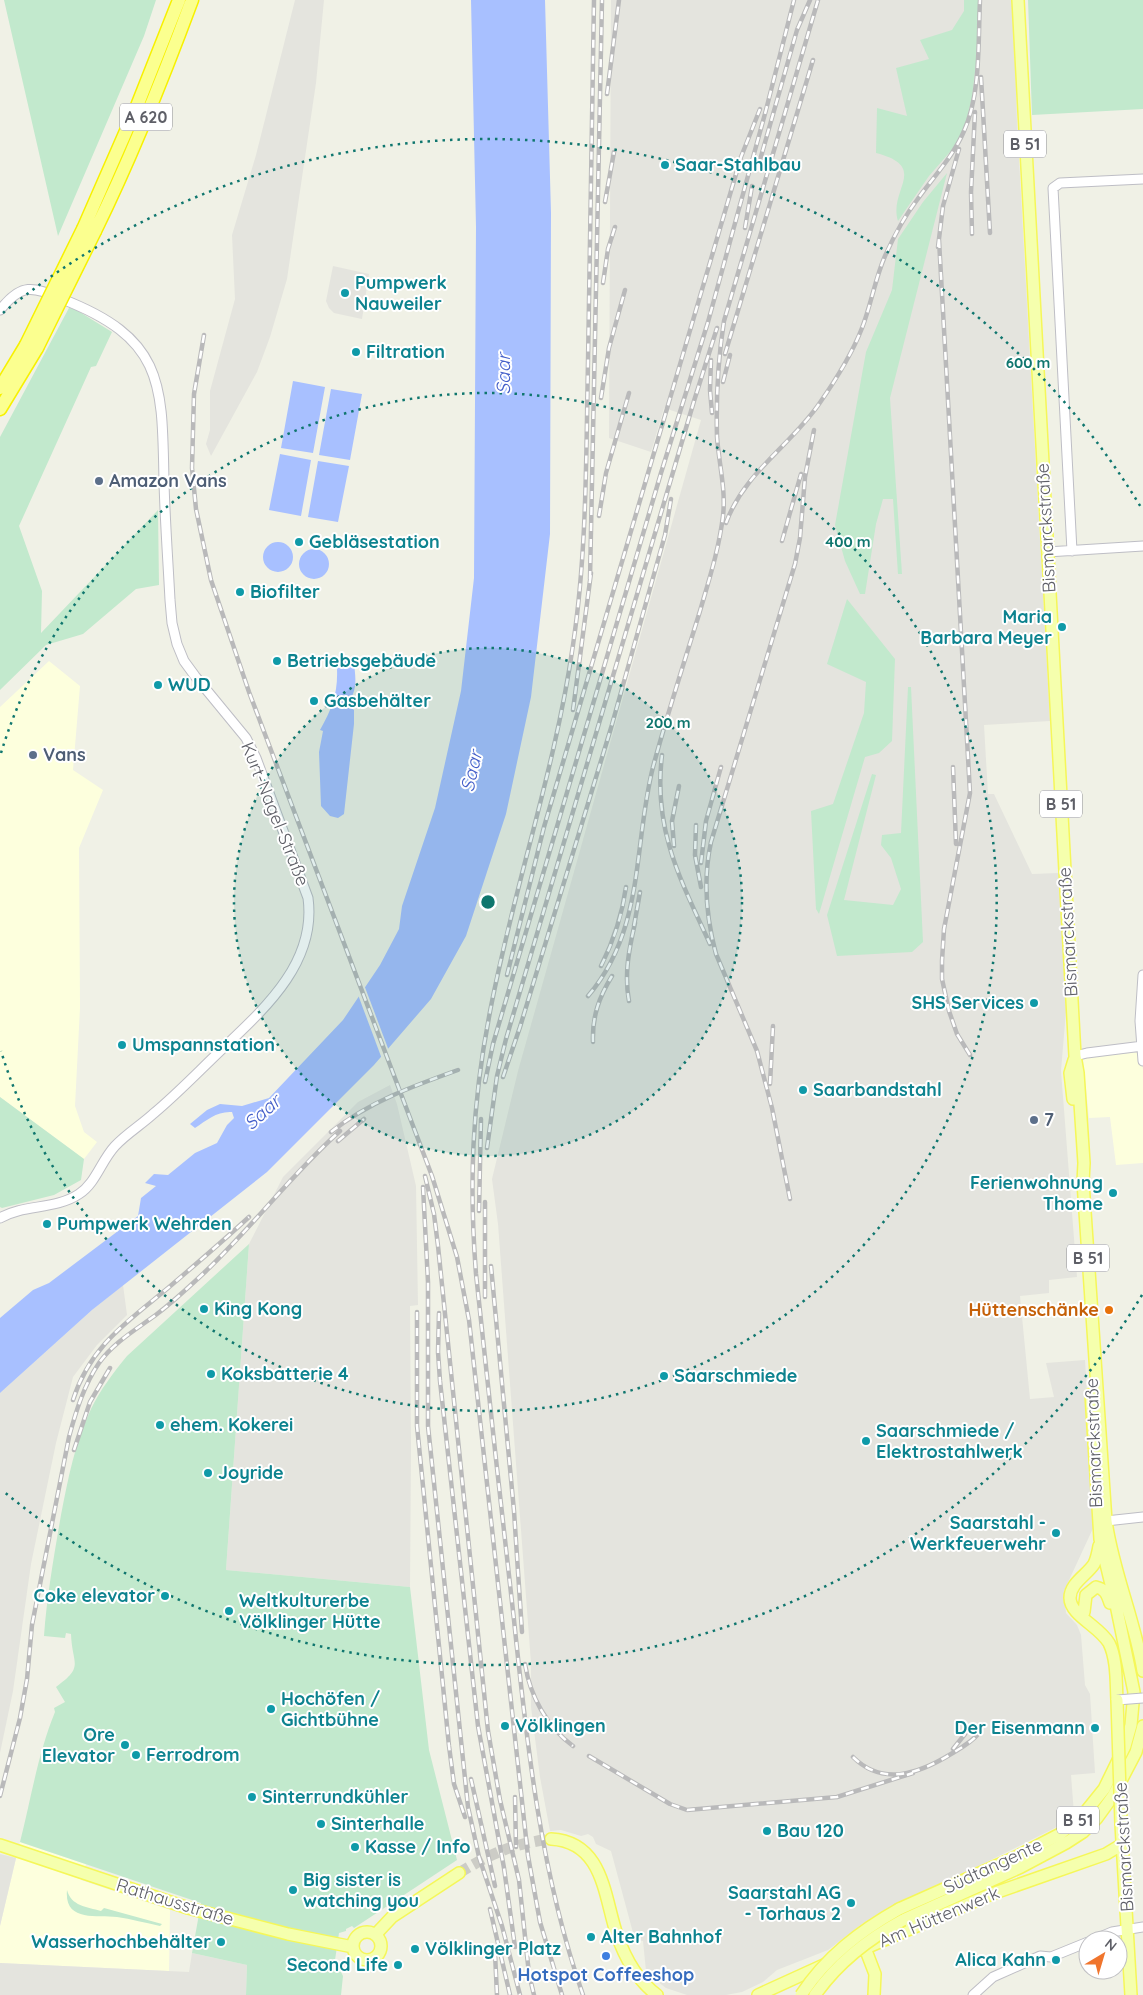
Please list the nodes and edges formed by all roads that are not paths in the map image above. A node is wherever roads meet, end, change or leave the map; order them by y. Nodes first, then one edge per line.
1 (179, 0) edge
2 (192, 0) edge
3 (1018, 0) edge
4 (1143, 180) edge
5 (90, 229) junction
6 (0, 310) edge
7 (31, 347) junction
8 (0, 388) edge
9 (0, 408) edge
10 (1143, 546) edge
11 (1072, 551) junction
12 (1047, 552) junction
13 (1143, 975) edge
14 (1142, 1047) edge
15 (1075, 1056) junction
16 (1143, 1061) edge
17 (0, 1218) edge
18 (1093, 1334) junction
19 (1143, 1518) edge
20 (1106, 1521) junction
21 (1100, 1539) junction
22 (1111, 1572) junction
23 (1084, 1612) junction
24 (1091, 1623) junction
25 (1122, 1635) junction
26 (1143, 1671) edge
27 (1143, 1698) edge
28 (1117, 1700) junction
29 (1143, 1726) edge
30 (551, 1839) tunnel mouth
31 (0, 1845) edge
32 (1121, 1845) junction
33 (459, 1873) tunnel mouth
34 (901, 1914) junction
35 (1143, 1927) edge
36 (1128, 1929) junction
37 (1123, 1930) edge
38 (376, 1934) junction
39 (1078, 1946) edge
40 (353, 1947) junction
41 (865, 1948) junction
42 (875, 1993) edge
43 (656, 1995) edge
44 (758, 1995) edge
45 (801, 1995) edge
46 (815, 1995) edge
47 (973, 1995) edge
48 (1131, 1995) edge

1 - 5 highway, A 620
2 - 5 highway, A 620
3 - 12 main road, Bismarckstraße / B 51
4 - 11 street, Bismarckstraße
5 - 7 highway, A 620, bridge
6 - 17 street, Kurt-Nagel-Straße
7 - 8 highway, A 620
7 - 9 highway, A 620
10 - 11 street
11 - 12 street
12 - 15 main road, Bismarckstraße / B 51
13 - 14 street
14 - 15 street
14 - 16 street
15 - 18 main road, Bismarckstraße / B 51
18 - 20 main road, Bismarckstraße / B 51
18 - 21 main road, Bismarckstraße / B 51
19 - 20 street
20 - 22 main road, Bismarckstraße / B 51
21 - 22 main road, Bismarckstraße / B 51
21 - 24 main road
22 - 23 main road
22 - 25 main road, Südtangente / B 51
22 - 26 main road, B 51
23 - 24 main road
23 - 25 main road
24 - 28 main road, Bismarckstraße
25 - 34 main road, Südtangente / B 51
27 - 28 street, bridge
28 - 32 main road, Bismarckstraße, bridge
29 - 34 main road, Südtangente / B 51
30 - 43 main road
31 - 40 main road, Rathausstraße
32 - 36 main road, Bismarckstraße
32 - 41 main road, Am Hüttenwerk
33 - 38 main road
34 - 45 main road, Südtangente / B 51, bridge
34 - 46 main road, Südtangente / B 51, bridge
35 - 36 street
36 - 37 street
36 - 48 main road, Bismarckstraße
38 - 40 main road
38 - 40 main road
39 - 47 street
41 - 42 main road
41 - 44 main road, Am Hüttenwerk

